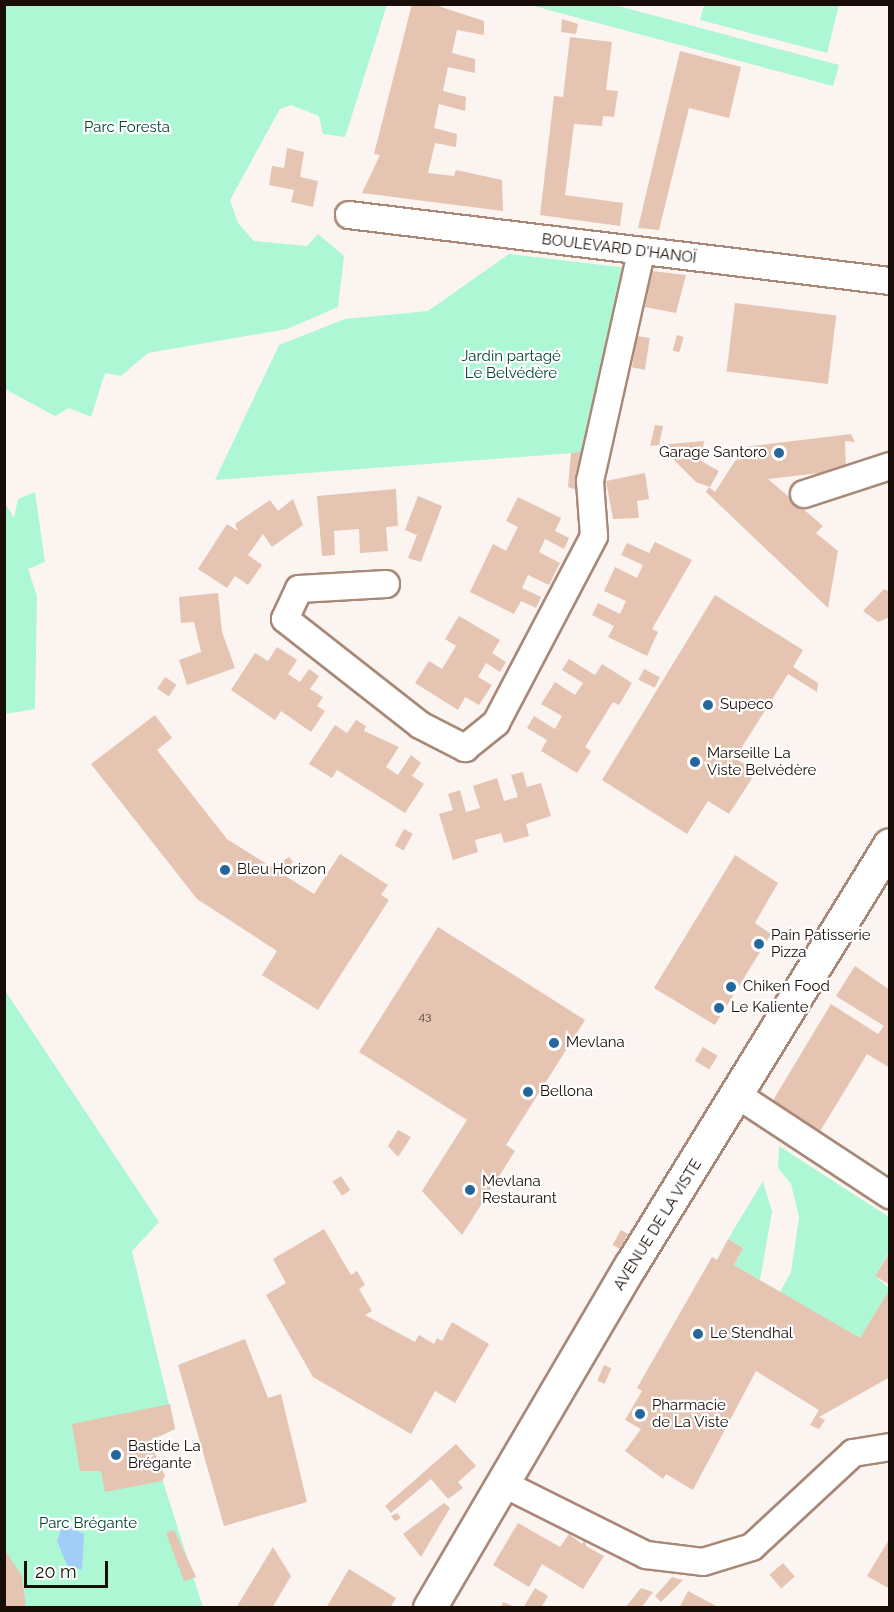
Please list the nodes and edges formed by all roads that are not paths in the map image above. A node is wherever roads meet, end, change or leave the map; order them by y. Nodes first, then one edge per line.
1 (349, 215) dead end
2 (641, 252) junction
3 (890, 281) edge
4 (890, 466) edge
5 (804, 494) dead end
6 (386, 584) dead end
7 (890, 845) edge
8 (739, 1096) junction
9 (890, 1194) edge
10 (890, 1447) edge
11 (504, 1484) junction
12 (430, 1608) edge

1 - 2 street, BOULEVARD D'HANOÏ
2 - 3 street, BOULEVARD D'HANOÏ
2 - 6 street
4 - 5 street
7 - 8 street, AVENUE DE LA VISTE
8 - 9 street
8 - 11 street, AVENUE DE LA VISTE
10 - 11 street
11 - 12 street, AVENUE DE LA VISTE

